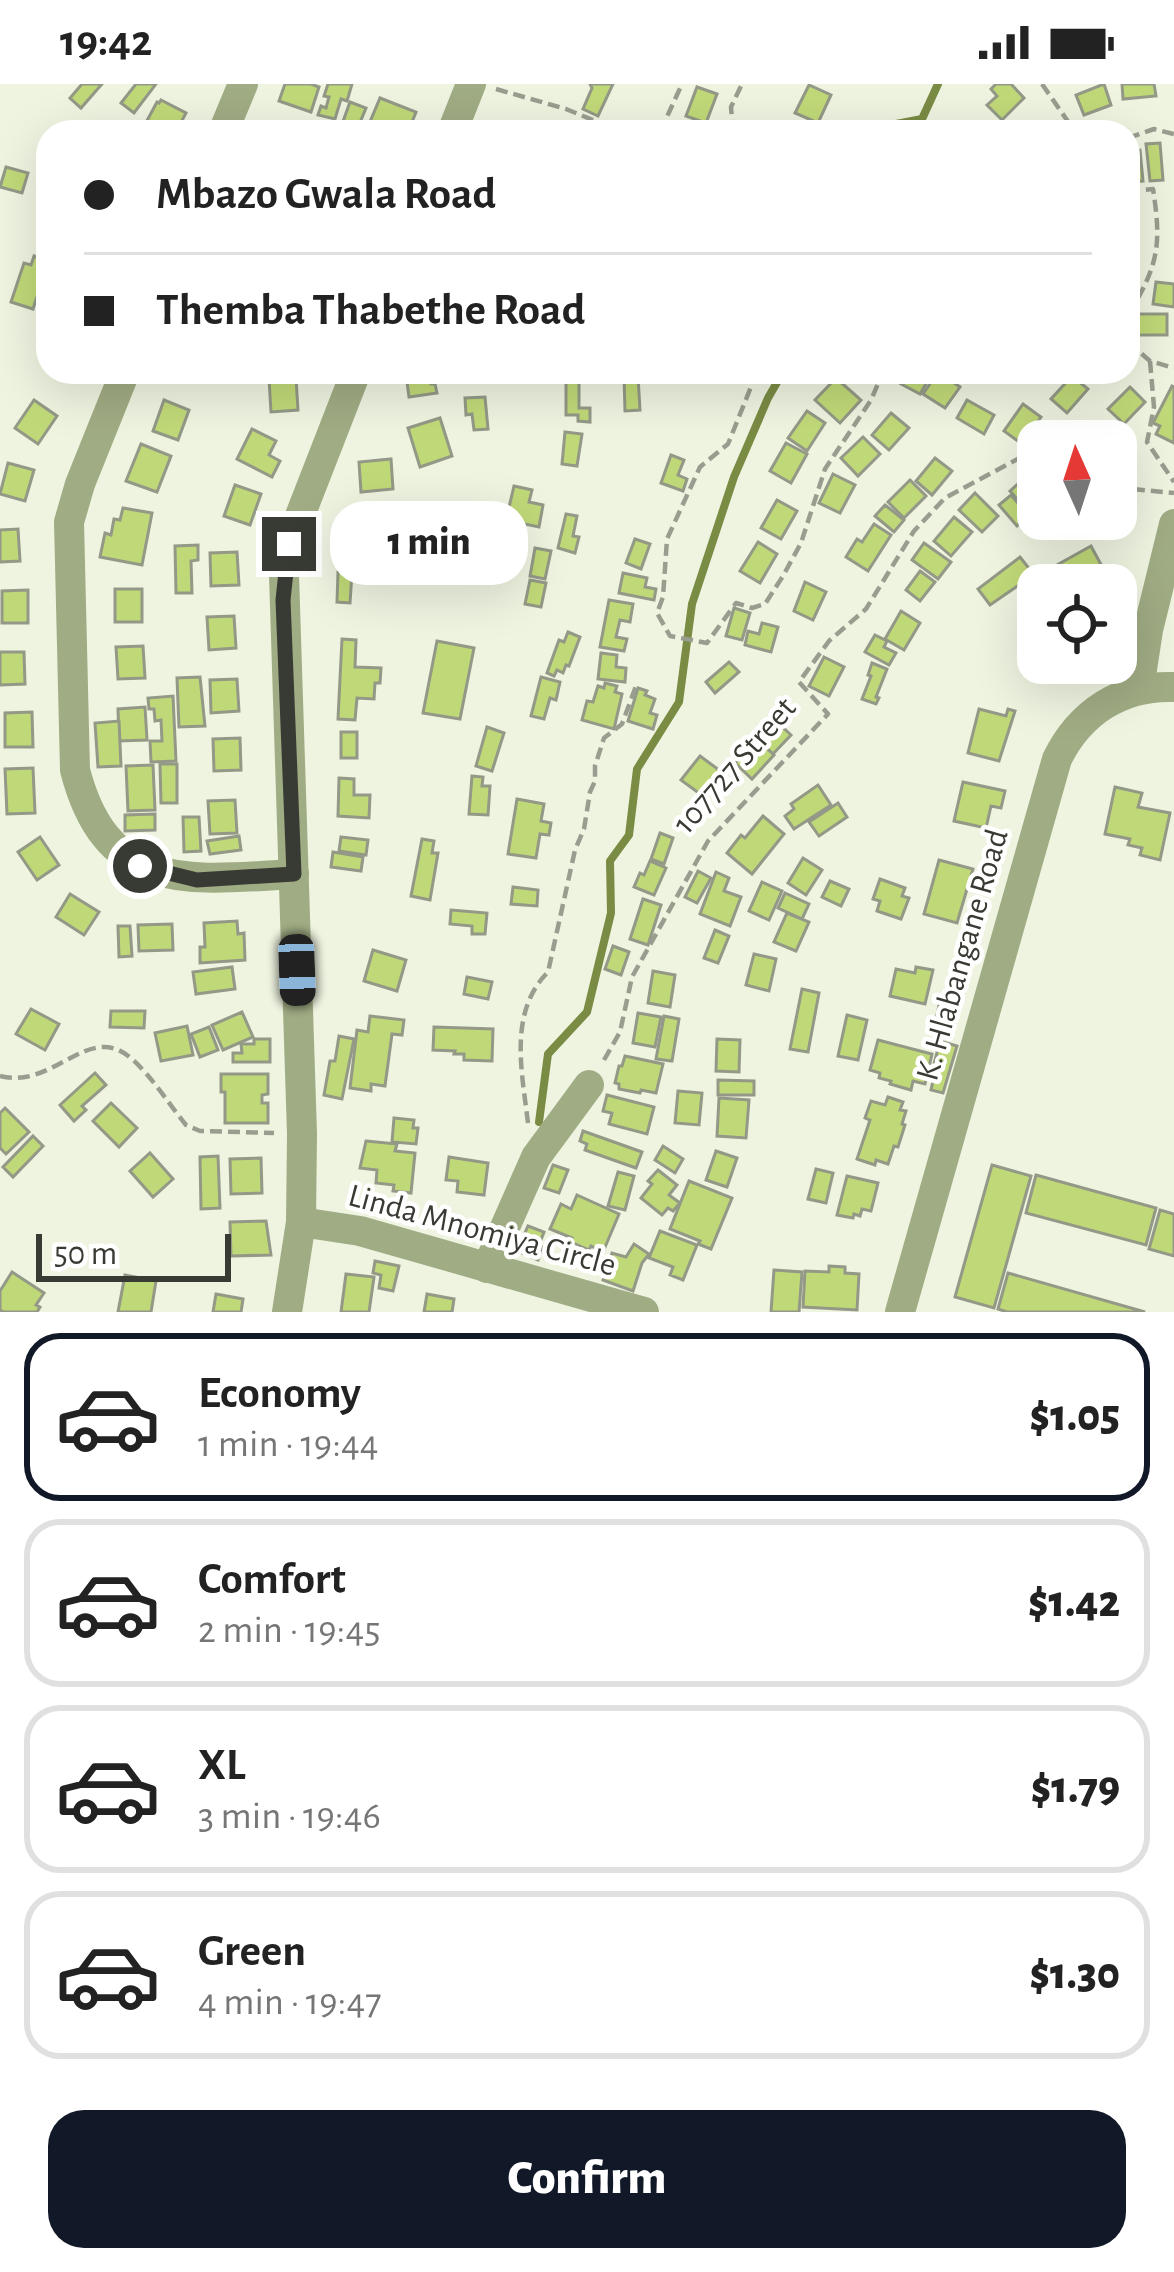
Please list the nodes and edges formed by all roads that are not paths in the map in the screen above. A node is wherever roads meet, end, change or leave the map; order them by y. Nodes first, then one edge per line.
1 (243, 84) edge
2 (475, 84) edge
3 (228, 120) edge
4 (458, 120) edge
5 (120, 384) edge
6 (351, 384) edge
7 (1174, 524) edge
8 (1174, 687) edge
9 (1139, 689) junction
10 (294, 874) junction
11 (589, 1085) road end
12 (301, 1222) junction
13 (487, 1268) junction
14 (286, 1312) edge
15 (644, 1312) edge
16 (900, 1312) edge

1 - 3 street
2 - 4 street
5 - 10 street
6 - 10 street
7 - 9 street
8 - 9 street, K. Hlabangane Road
9 - 16 street, K. Hlabangane Road
10 - 12 street
11 - 13 street
12 - 13 street, Linda Mnomiya Circle
12 - 14 street
13 - 15 street, Linda Mnomiya Circle

